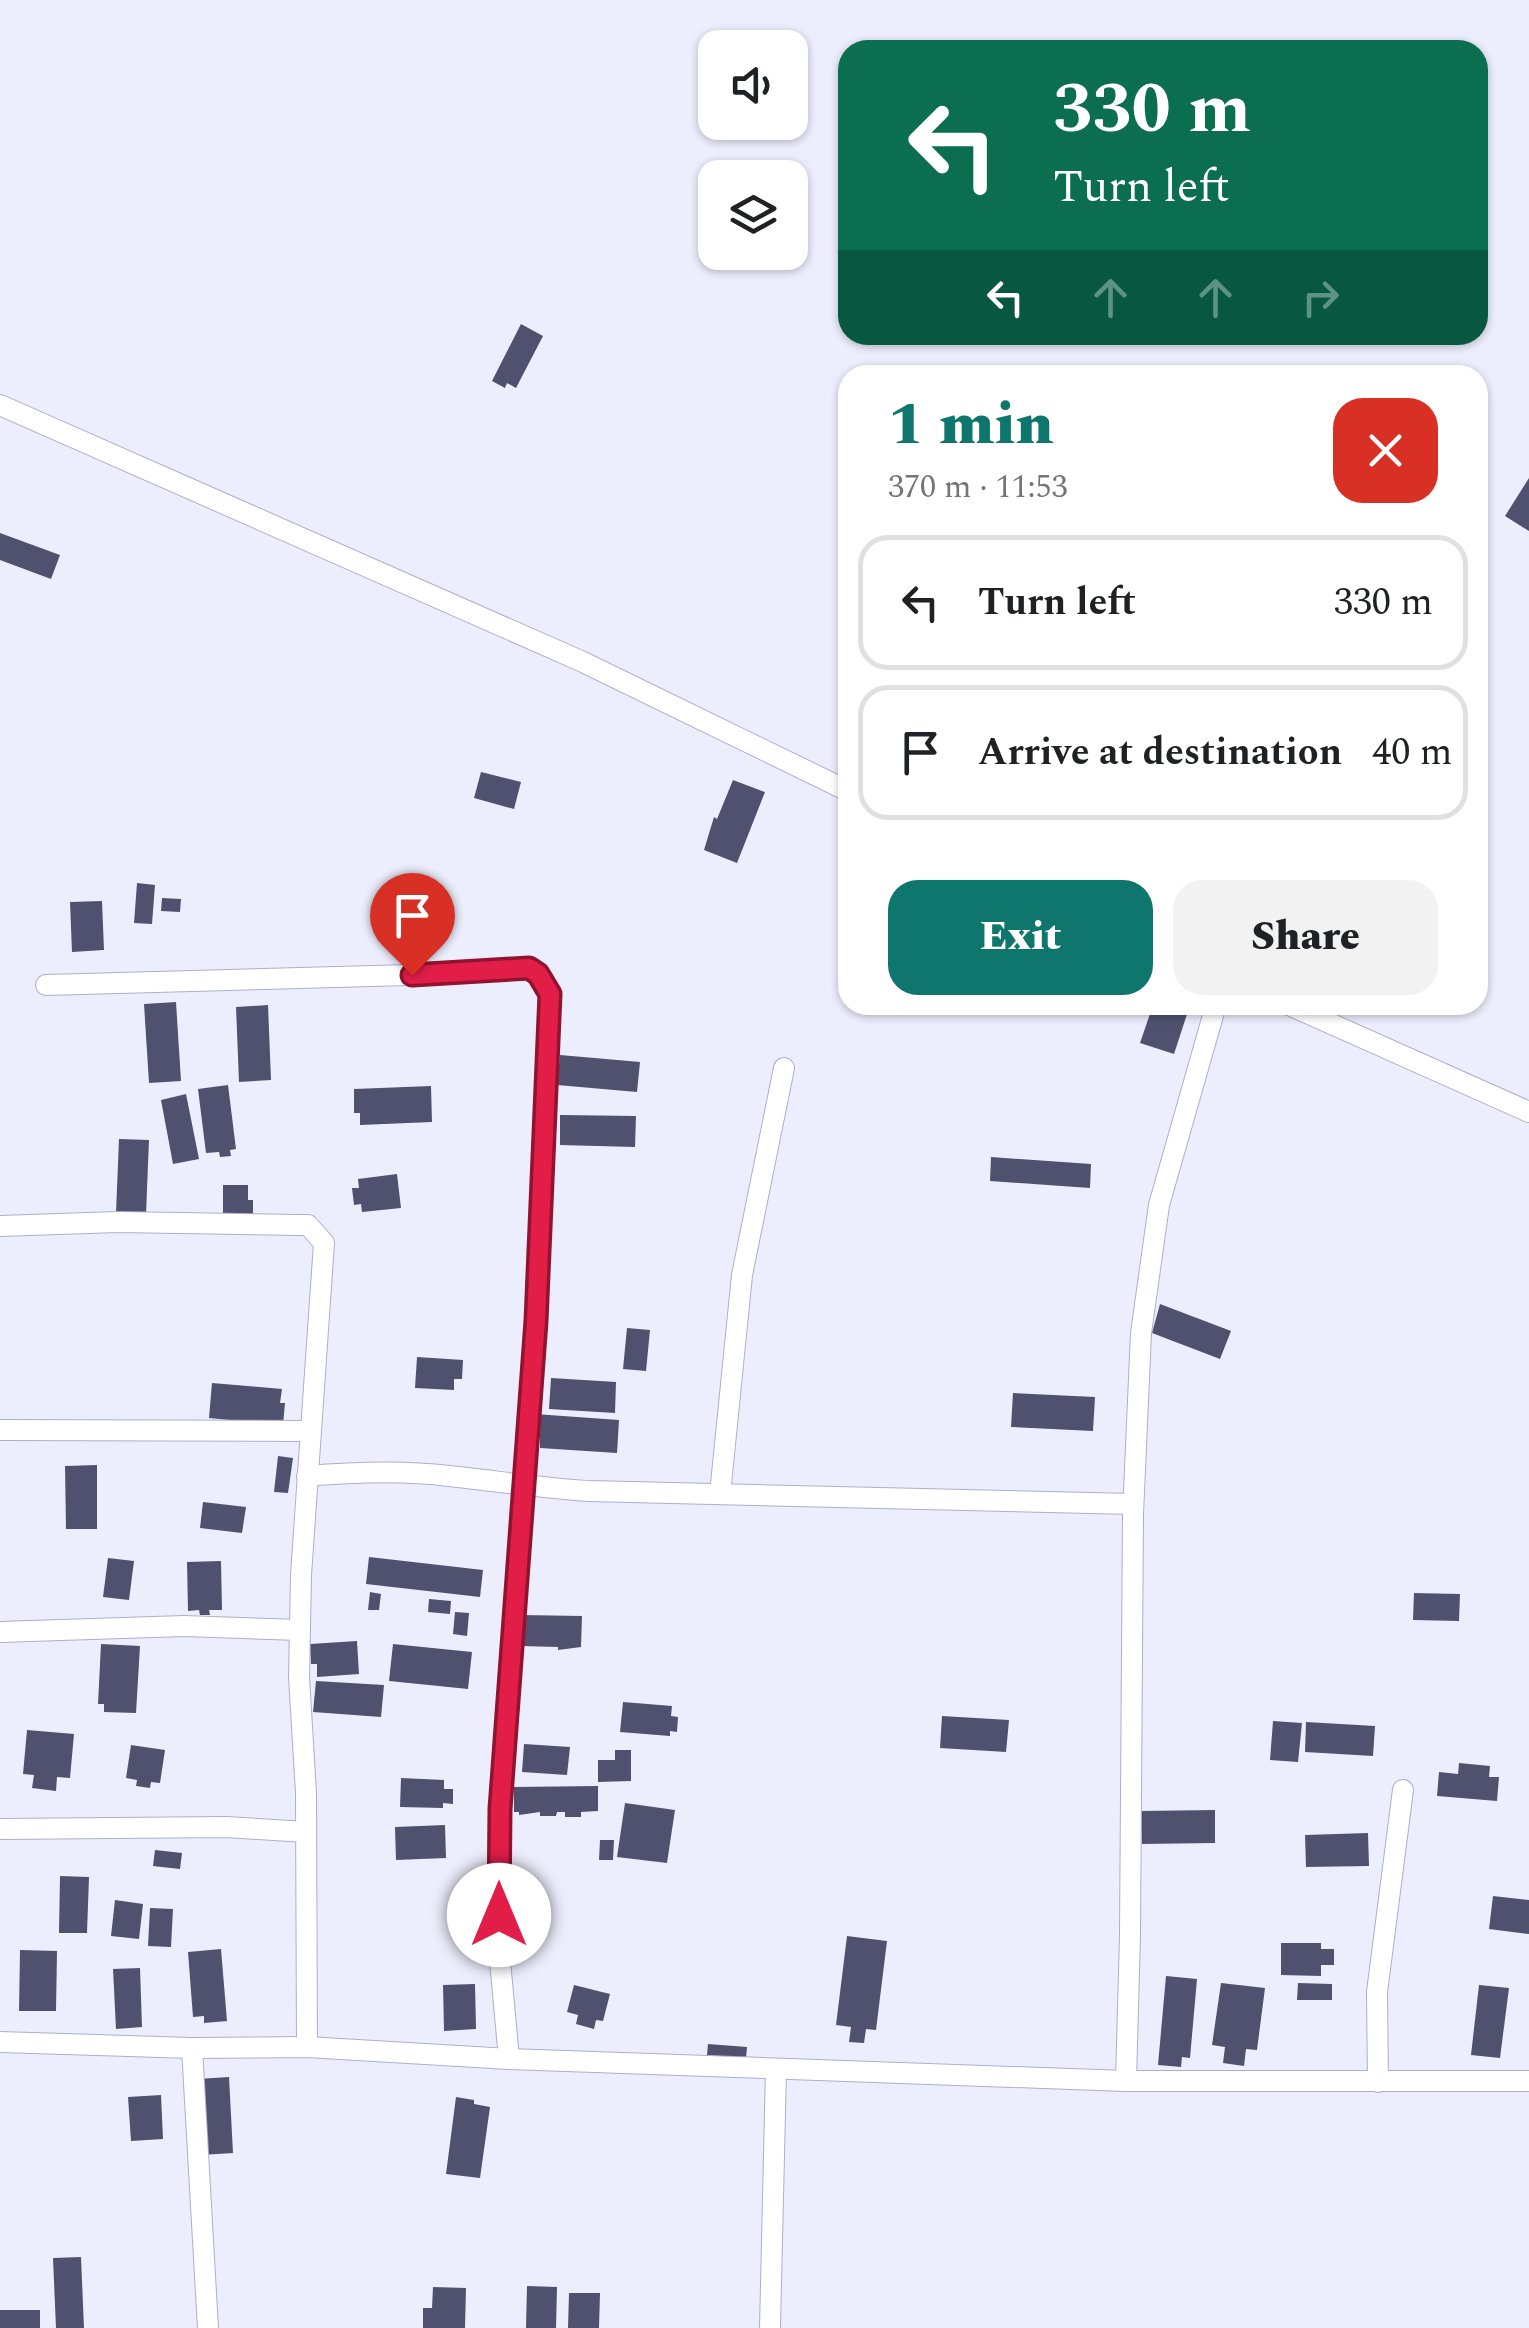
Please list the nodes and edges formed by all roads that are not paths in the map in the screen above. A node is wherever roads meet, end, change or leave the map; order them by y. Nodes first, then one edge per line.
1 (0, 404) edge
2 (838, 786) edge
3 (46, 985) dead end
4 (1213, 1015) edge
5 (1311, 1015) edge
6 (784, 1068) dead end
7 (1529, 1112) edge
8 (0, 1226) edge
9 (0, 1430) edge
10 (311, 1432) junction
11 (308, 1476) junction
12 (525, 1488) junction
13 (720, 1494) junction
14 (1133, 1504) junction
15 (300, 1630) junction
16 (0, 1632) edge
17 (1403, 1790) dead end
18 (0, 1829) edge
19 (306, 1832) junction
20 (0, 2042) edge
21 (307, 2047) junction
22 (192, 2048) junction
23 (510, 2059) junction
24 (776, 2069) junction
25 (1126, 2081) junction
26 (1529, 2081) edge
27 (1378, 2082) junction
28 (208, 2328) edge
29 (770, 2328) edge

1 - 2 street
3 - 12 street
4 - 14 street
5 - 7 street
6 - 13 street
8 - 10 street
9 - 10 street
10 - 11 street
11 - 12 street
11 - 15 street
12 - 13 street
12 - 23 street
13 - 14 street
14 - 25 street
15 - 16 street
15 - 19 street
17 - 27 street
18 - 19 street
19 - 21 street
20 - 22 street
21 - 22 street
21 - 23 street
22 - 28 street
23 - 24 street
24 - 25 street
24 - 29 street
25 - 27 street
26 - 27 street

